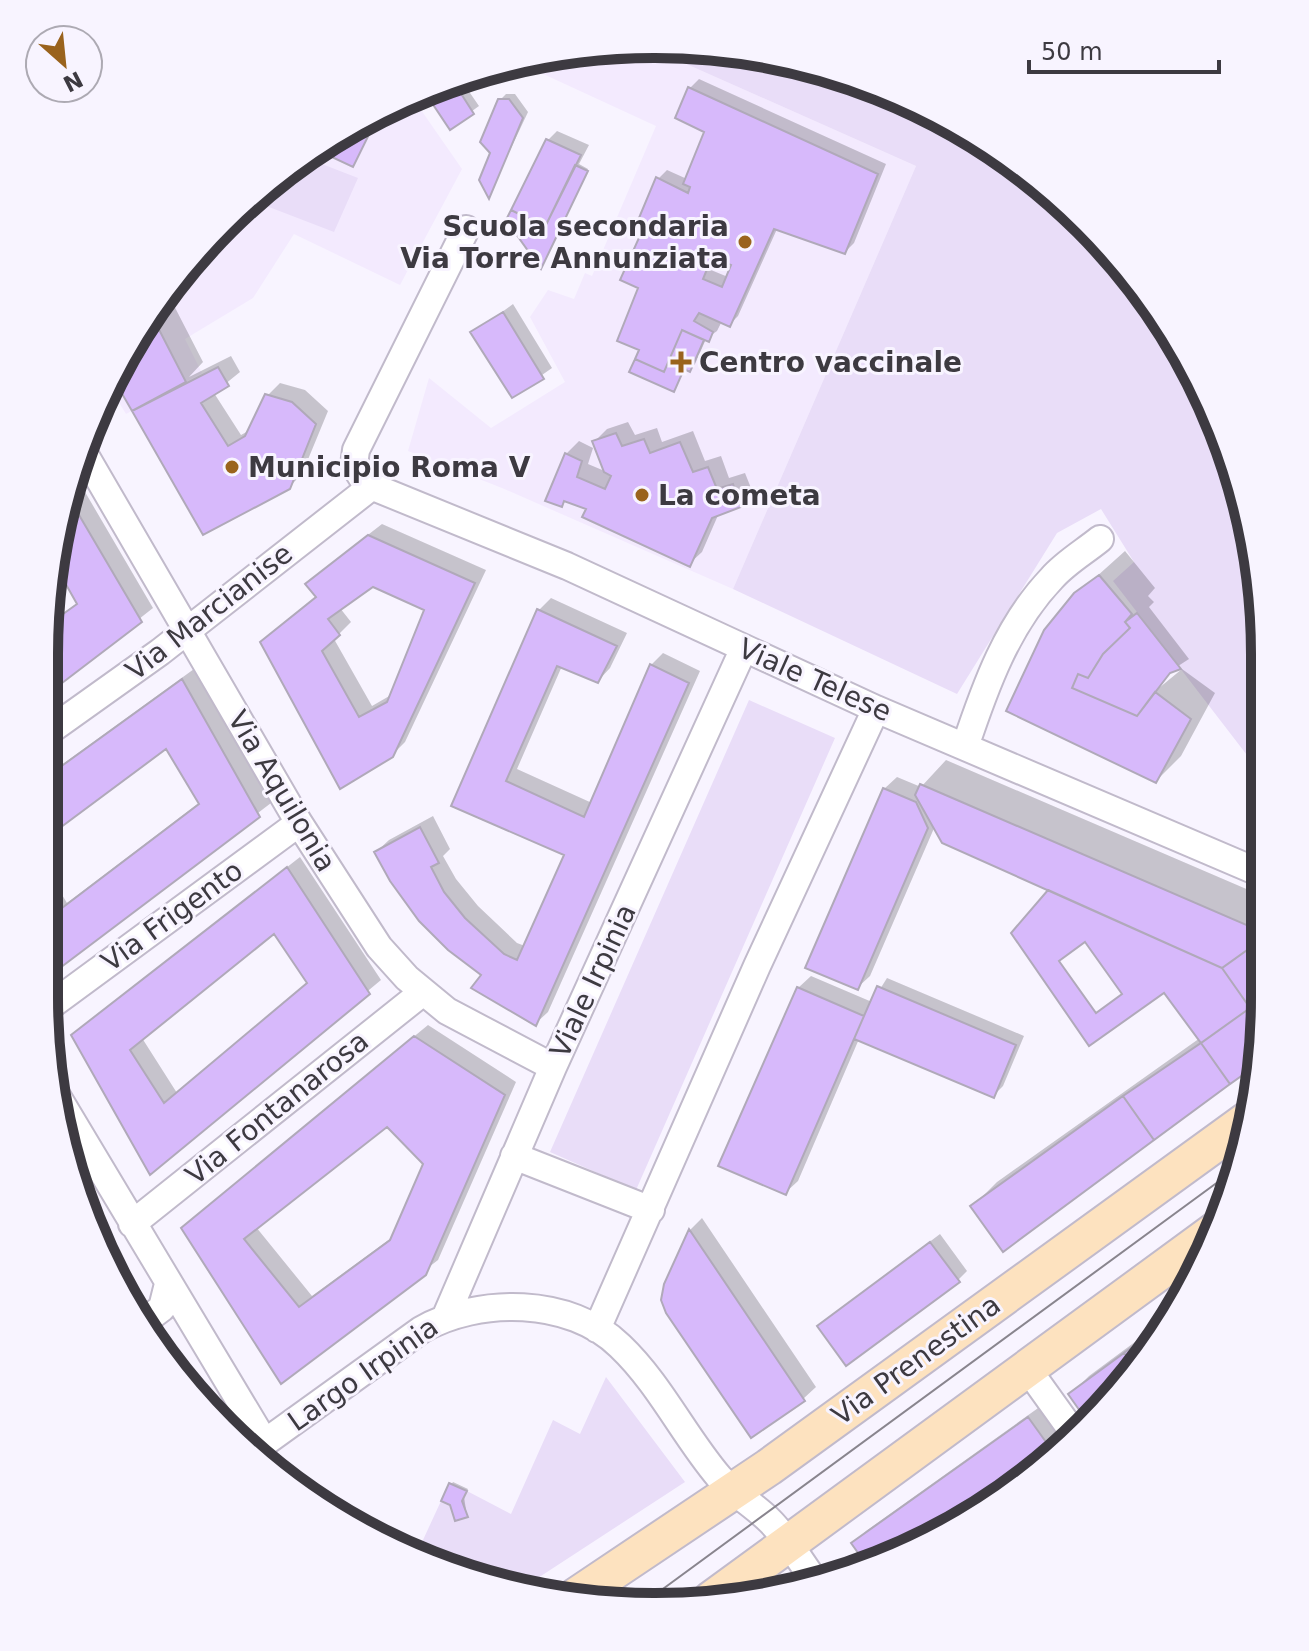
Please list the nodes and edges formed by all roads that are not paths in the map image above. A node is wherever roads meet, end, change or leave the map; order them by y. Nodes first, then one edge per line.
1 (466, 229) dead end
2 (90, 463) edge
3 (371, 487) junction
4 (1100, 539) dead end
5 (188, 629) junction
6 (744, 648) junction
7 (876, 709) junction
8 (58, 724) edge
9 (965, 747) junction
10 (299, 823) junction
11 (1251, 869) edge
12 (423, 992) junction
13 (58, 1000) edge
14 (553, 1067) junction
15 (70, 1119) edge
16 (1236, 1128) edge
17 (514, 1156) junction
18 (651, 1210) junction
19 (132, 1224) junction
20 (1197, 1244) edge
21 (168, 1284) junction
22 (151, 1316) edge
23 (446, 1316) junction
24 (597, 1329) junction
25 (1027, 1368) junction
26 (1068, 1426) edge
27 (254, 1438) edge
28 (261, 1445) edge
29 (734, 1491) junction
30 (788, 1543) junction
31 (809, 1573) edge
32 (730, 1588) edge
33 (587, 1589) edge

1 - 3 street
2 - 5 street, Via Aquilonia
3 - 5 street, Via Marcianise
3 - 6 street, Viale Telese
4 - 9 street
5 - 8 street, Via Marcianise
5 - 10 street, Via Aquilonia
6 - 7 street, Viale Telese
6 - 14 street, Viale Irpinia
7 - 9 street, Viale Telese
7 - 18 street
9 - 11 street, Viale Telese
10 - 12 street, Via Aquilonia
10 - 13 street, Via Frigento
12 - 14 street, Via Aquilonia
12 - 19 street, Via Fontanarosa
14 - 17 street, Viale Irpinia
15 - 19 street
16 - 29 main road, Via Prenestina
17 - 18 street
17 - 23 street, Viale Irpinia
18 - 24 street
19 - 21 street
20 - 25 main road
21 - 22 street
21 - 27 street
23 - 24 street, Largo Irpinia
23 - 28 street, Largo Irpinia
24 - 29 street, Largo Irpinia
25 - 26 street
25 - 30 main road
29 - 30 street, Largo Irpinia
29 - 33 main road, Via Prenestina
30 - 31 street, Largo Irpinia
30 - 32 main road

